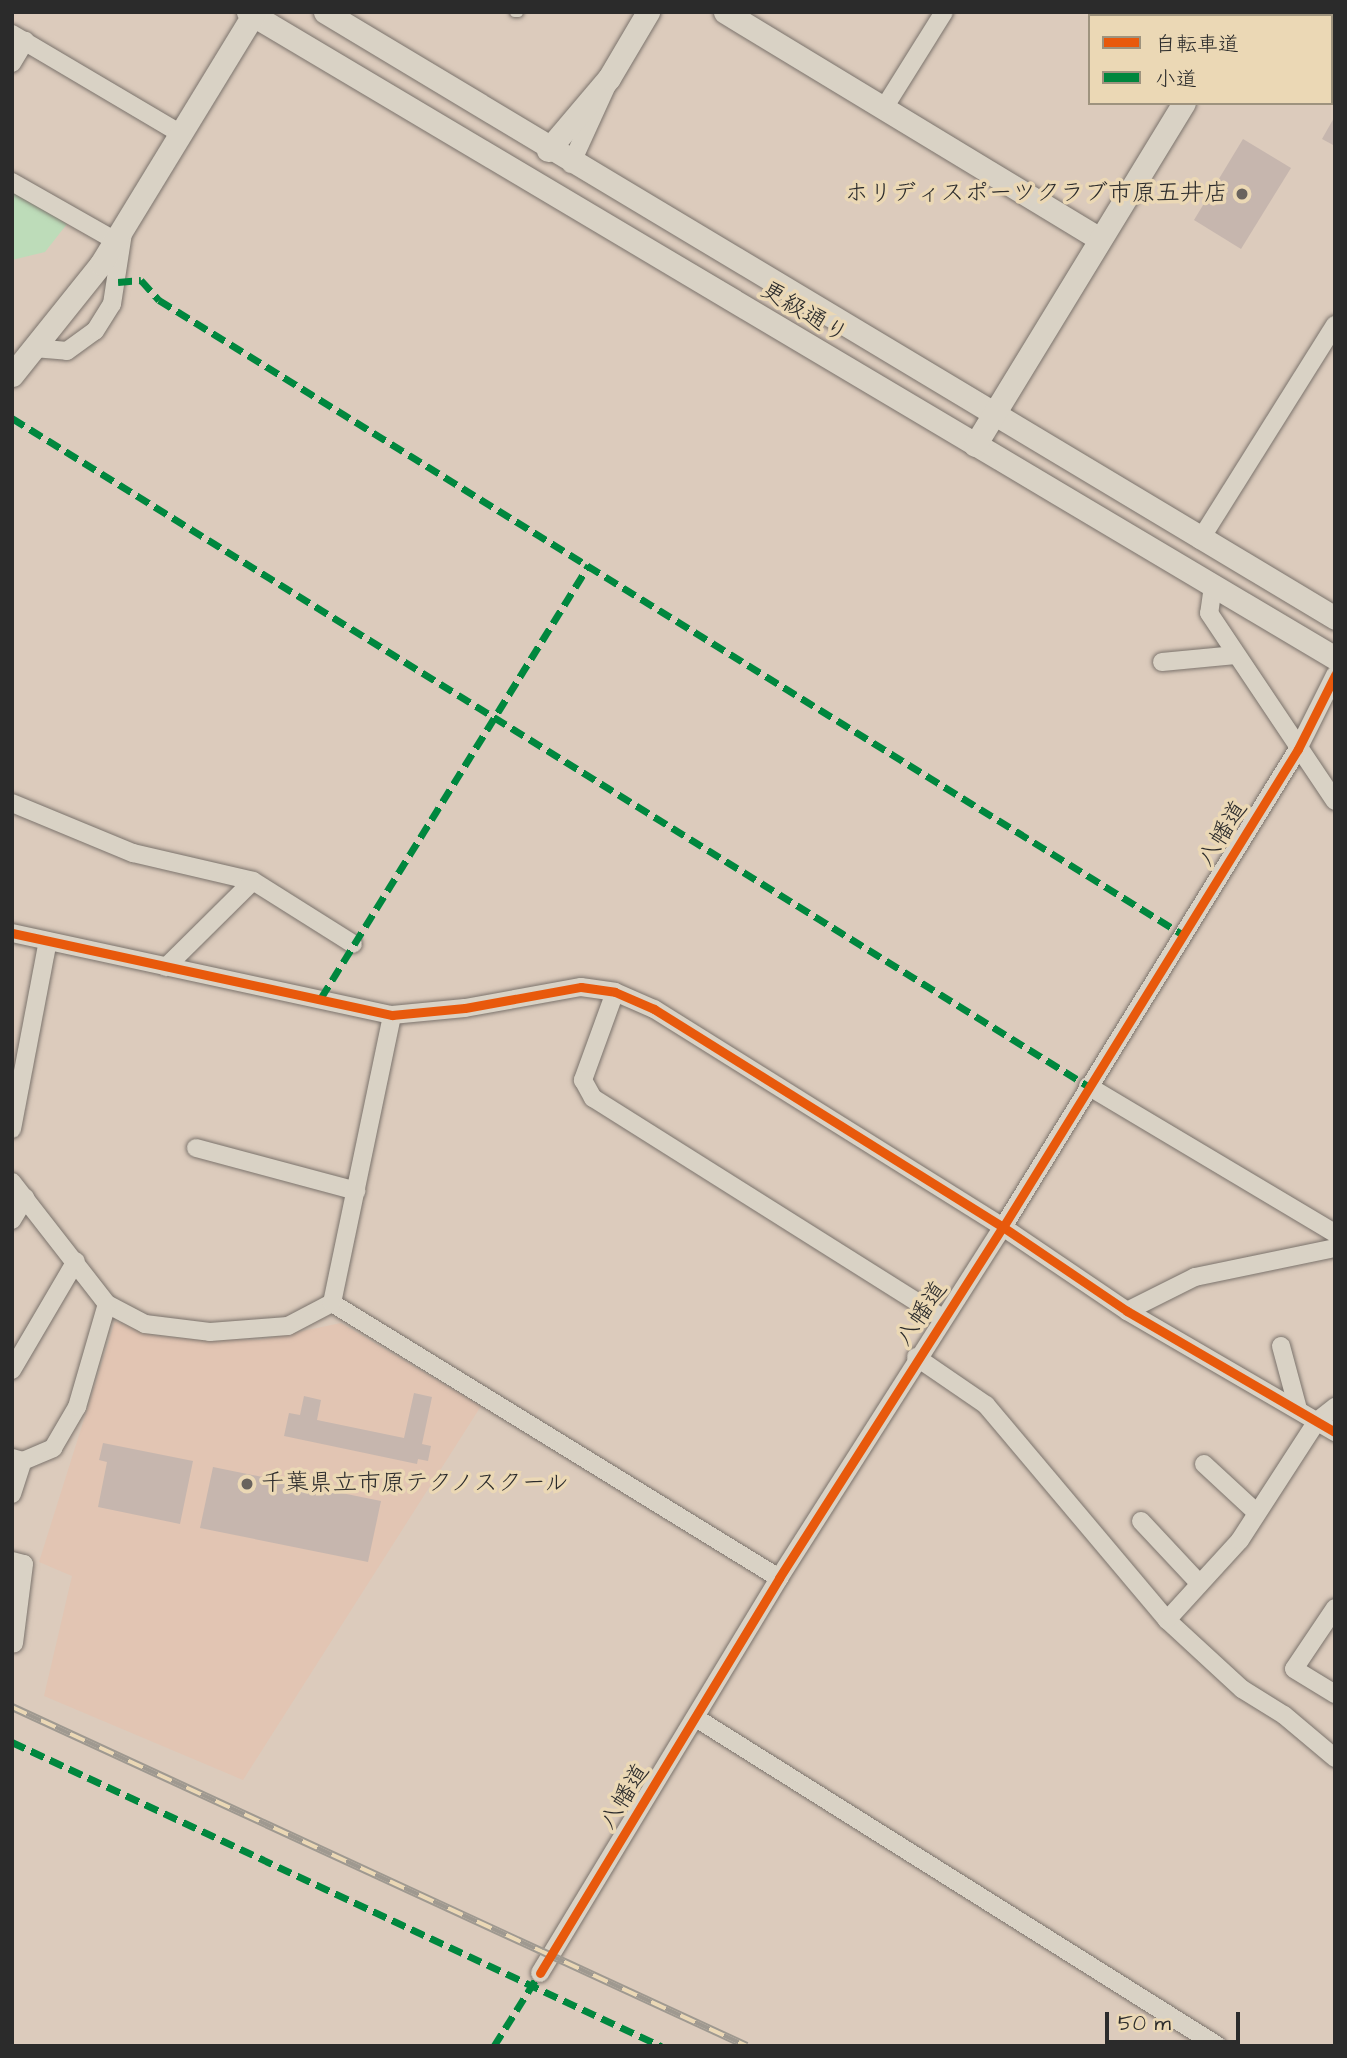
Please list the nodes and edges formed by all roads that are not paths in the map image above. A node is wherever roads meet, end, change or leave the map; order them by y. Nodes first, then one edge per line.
1 (325, 12) edge
2 (648, 12) edge
3 (725, 12) edge
4 (944, 12) edge
5 (252, 13) edge
6 (18, 37) edge
7 (12, 63) edge
8 (609, 78) junction
9 (1183, 105) edge
10 (884, 108) junction
11 (181, 134) junction
12 (548, 150) junction
13 (571, 164) junction
14 (12, 182) edge
15 (120, 236) junction
16 (1098, 238) junction
17 (118, 282) junction
18 (85, 286) junction
19 (112, 304) junction
20 (1335, 325) edge
21 (34, 348) junction
22 (12, 375) edge
23 (993, 415) junction
24 (975, 445) junction
25 (1200, 540) junction
26 (1213, 586) junction
27 (1335, 618) edge
28 (1236, 655) junction
29 (1335, 658) edge
30 (1162, 662) dead end
31 (1335, 675) edge
32 (1298, 749) junction
33 (1335, 801) edge
34 (12, 803) edge
35 (253, 881) junction
36 (12, 933) edge
37 (48, 941) junction
38 (353, 944) dead end
39 (166, 967) junction
40 (615, 992) junction
41 (392, 1015) junction
42 (1088, 1086) junction
43 (12, 1129) edge
44 (197, 1149) dead end
45 (12, 1182) edge
46 (356, 1191) junction
47 (25, 1198) junction
48 (12, 1220) edge
49 (1003, 1227) junction
50 (1335, 1233) edge
51 (1335, 1248) edge
52 (76, 1261) junction
53 (332, 1303) junction
54 (107, 1304) junction
55 (1127, 1311) junction
56 (942, 1318) junction
57 (1281, 1346) dead end
58 (916, 1357) junction
59 (12, 1370) edge
60 (1335, 1407) edge
61 (1298, 1409) junction
62 (1317, 1421) junction
63 (1335, 1432) edge
64 (18, 1460) edge
65 (1204, 1464) dead end
66 (12, 1494) edge
67 (1256, 1513) junction
68 (1141, 1521) dead end
69 (12, 1561) edge
70 (779, 1578) junction
71 (1198, 1582) junction
72 (1335, 1610) edge
73 (1167, 1620) junction
74 (14, 1643) dead end
75 (1335, 1694) edge
76 (696, 1718) junction
77 (1335, 1758) edge
78 (540, 1973) dead end
79 (1218, 2046) edge

1 - 12 street, 更級通り
2 - 8 street
3 - 10 street
4 - 10 street
5 - 11 street
5 - 24 street, 更級通り
6 - 7 street
6 - 11 street
8 - 12 street
8 - 13 street
9 - 16 street
10 - 16 street
11 - 15 street
12 - 13 street, 更級通り
13 - 23 street, 更級通り
14 - 15 street
15 - 17 street
15 - 18 street
16 - 23 street
17 - 18 street
17 - 19 street
18 - 19 street
18 - 21 street
19 - 21 street
20 - 25 street
21 - 22 street
23 - 24 street
23 - 25 street, 更級通り
24 - 26 street, 更級通り
25 - 27 street, 更級通り
26 - 28 street
26 - 29 street, 更級通り
28 - 30 street
28 - 32 street
31 - 32 street, 八幡道
32 - 33 street
32 - 42 street, 八幡道
34 - 35 street
35 - 38 street
35 - 39 street
36 - 37 street
37 - 39 street
37 - 43 street
39 - 41 street
40 - 41 street
40 - 49 street
40 - 56 street
41 - 46 street
42 - 49 street, 八幡道
42 - 50 street
44 - 46 street
45 - 47 street
46 - 53 street
47 - 48 street
47 - 52 street
49 - 55 street
49 - 56 street, 八幡道
51 - 55 street
52 - 54 street
52 - 59 street
53 - 54 street
53 - 70 street
54 - 64 street
55 - 61 street
56 - 58 street, 八幡道
57 - 61 street
58 - 70 street, 八幡道
58 - 73 street
60 - 62 street
61 - 62 street
62 - 63 street
62 - 67 street
64 - 66 street
65 - 67 street
67 - 71 street
68 - 71 street
69 - 74 street
70 - 76 street, 八幡道
71 - 73 street
72 - 75 street
73 - 77 street
76 - 78 street, 八幡道
76 - 79 street

